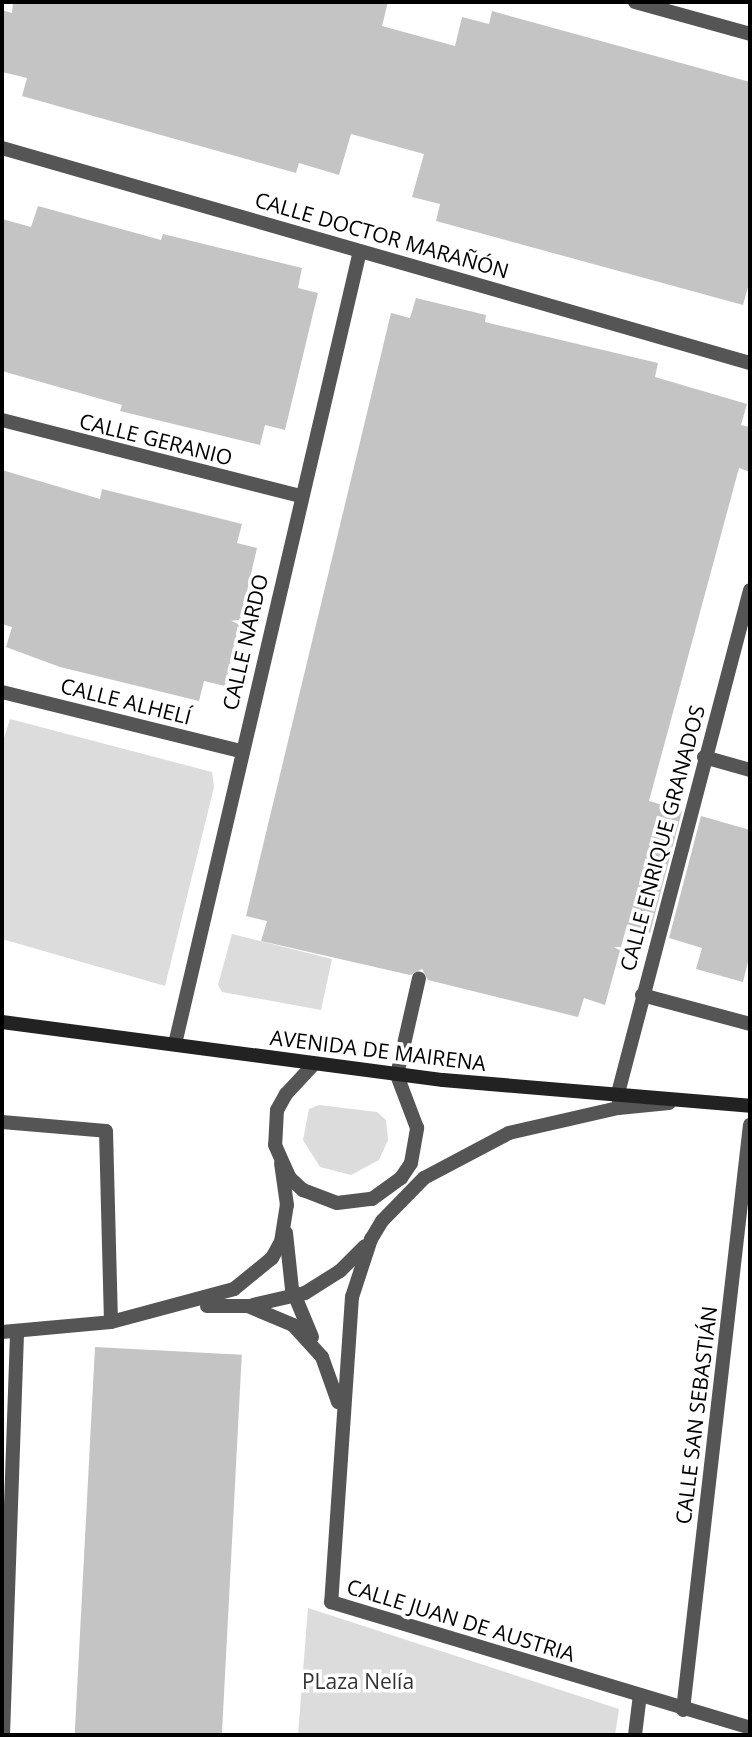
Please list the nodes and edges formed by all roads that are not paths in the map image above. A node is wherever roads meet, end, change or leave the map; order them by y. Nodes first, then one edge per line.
1 (635, 2) edge
2 (750, 34) edge
3 (2, 148) edge
4 (360, 251) junction
5 (750, 363) edge
6 (2, 420) edge
7 (301, 496) junction
8 (750, 590) edge
9 (2, 692) edge
10 (241, 751) junction
11 (704, 757) junction
12 (750, 770) edge
13 (419, 978) dead end
14 (642, 995) junction
15 (2, 1022) edge
16 (750, 1024) edge
17 (175, 1044) junction
18 (314, 1063) junction
19 (397, 1075) junction
20 (617, 1097) junction
21 (681, 1102) junction
22 (750, 1106) edge
23 (2, 1122) edge
24 (750, 1125) edge
25 (281, 1163) junction
26 (411, 1163) junction
27 (383, 1221) junction
28 (286, 1224) junction
29 (371, 1239) junction
30 (295, 1296) junction
31 (248, 1306) junction
32 (172, 1309) junction
33 (111, 1322) junction
34 (9, 1333) edge
35 (322, 1357) junction
36 (341, 1424) junction
37 (640, 1698) junction
38 (683, 1710) junction
39 (750, 1728) edge
40 (3, 1735) edge
41 (635, 1735) edge

1 - 2 street
3 - 4 street, CALLE DOCTOR MARAÑÓN
4 - 5 street, CALLE DOCTOR MARAÑÓN
4 - 7 street, CALLE NARDO
6 - 7 street, CALLE GERANIO
7 - 10 street, CALLE NARDO
8 - 11 street, CALLE ENRIQUE GRANADOS
9 - 10 street, CALLE ALHELÍ
10 - 17 street, CALLE NARDO
11 - 12 street
11 - 14 street, CALLE ENRIQUE GRANADOS
13 - 19 street
14 - 16 street
14 - 20 street, CALLE ENRIQUE GRANADOS
15 - 17 street, AVENIDA DE MAIRENA
17 - 18 street, AVENIDA DE MAIRENA
18 - 19 street, AVENIDA DE MAIRENA
18 - 25 street
19 - 20 street, AVENIDA DE MAIRENA
19 - 26 street
20 - 21 street, AVENIDA DE MAIRENA
21 - 22 street, AVENIDA DE MAIRENA
21 - 27 street
23 - 33 street
24 - 38 street, CALLE SAN SEBASTIÁN
25 - 26 street
25 - 28 street
26 - 27 street
27 - 29 street
28 - 30 street
28 - 32 street
29 - 30 street
29 - 36 street
30 - 31 street
30 - 35 street
31 - 32 street
31 - 35 street
32 - 33 street
33 - 34 street
34 - 40 street
35 - 36 street
36 - 37 street, CALLE JUAN DE AUSTRIA
37 - 38 street, CALLE JUAN DE AUSTRIA
37 - 41 street
38 - 39 street, CALLE JUAN DE AUSTRIA

